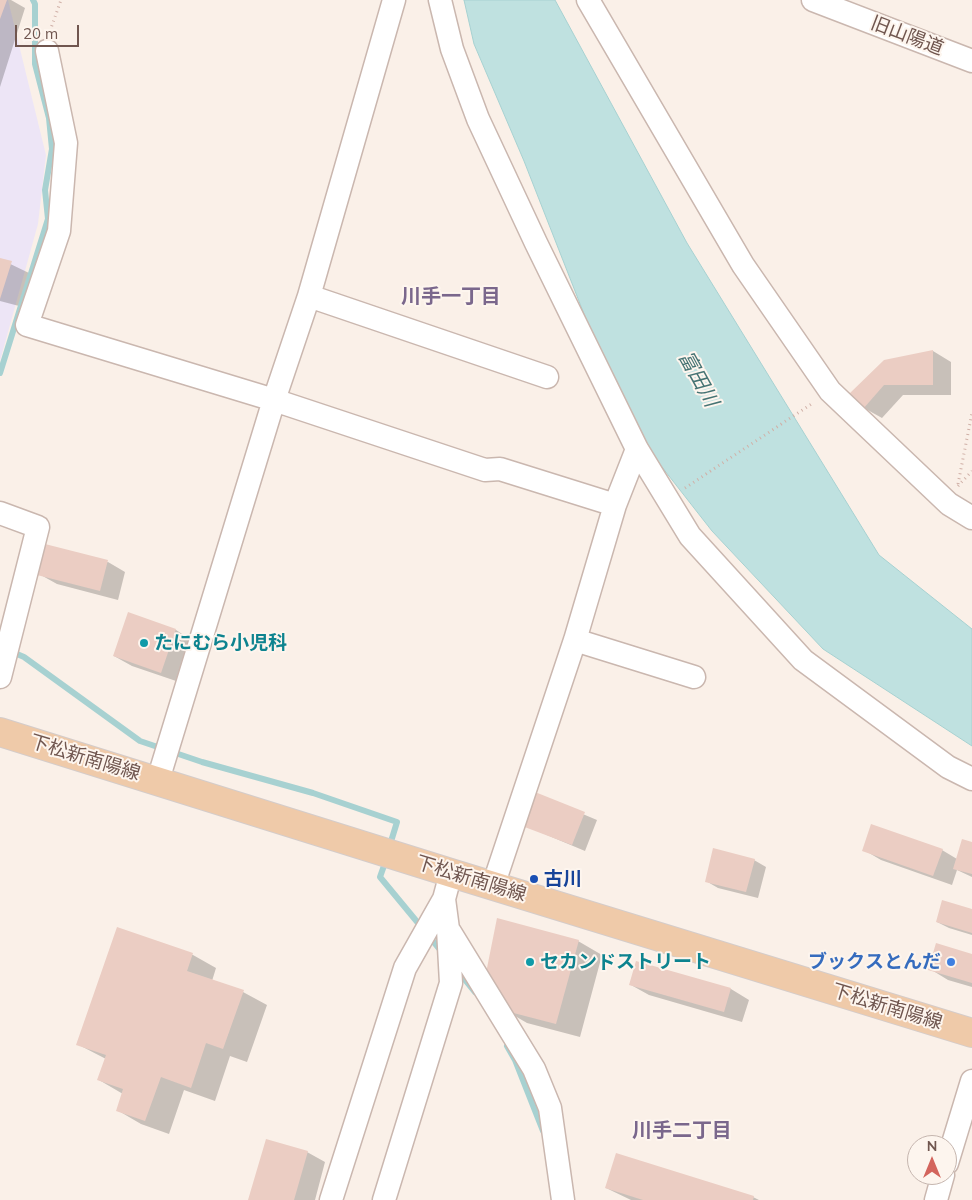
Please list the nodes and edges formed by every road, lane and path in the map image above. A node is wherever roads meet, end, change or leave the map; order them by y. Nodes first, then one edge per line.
1 (61, 0) edge
2 (394, 0) edge
3 (440, 0) edge
4 (588, 0) edge
5 (813, 0) edge
6 (48, 51) joint
7 (972, 62) edge
8 (309, 296) junction
9 (547, 377) dead end
10 (274, 400) junction
11 (815, 401) dead end
12 (972, 413) edge
13 (637, 450) junction
14 (972, 471) edge
15 (684, 488) dead end
16 (615, 505) junction
17 (0, 513) edge
18 (972, 518) edge
19 (575, 640) junction
20 (0, 677) edge
21 (694, 677) dead end
22 (0, 732) edge
23 (972, 779) edge
24 (158, 780) junction
25 (447, 886) junction
26 (493, 886) junction
27 (448, 929) junction
28 (972, 1033) edge
29 (972, 1080) edge
30 (955, 1135) edge
31 (940, 1185) edge
32 (570, 1198) edge
33 (331, 1200) edge
34 (384, 1200) edge
35 (936, 1200) edge

1 - 6 path
2 - 8 street
3 - 13 street
4 - 18 street
5 - 7 street, 旧山陽道
6 - 10 street
8 - 9 street
8 - 10 street
10 - 16 street
10 - 24 street
11 - 15 path
12 - 14 path
13 - 16 street
13 - 23 street
16 - 19 street
17 - 20 street
19 - 21 street
19 - 26 street
22 - 24 main road, 下松新南陽線
24 - 25 main road, 下松新南陽線
25 - 26 main road, 下松新南陽線
25 - 27 street
25 - 33 street
26 - 28 main road, 下松新南陽線
27 - 32 street
27 - 34 street
29 - 30 street
31 - 35 street

